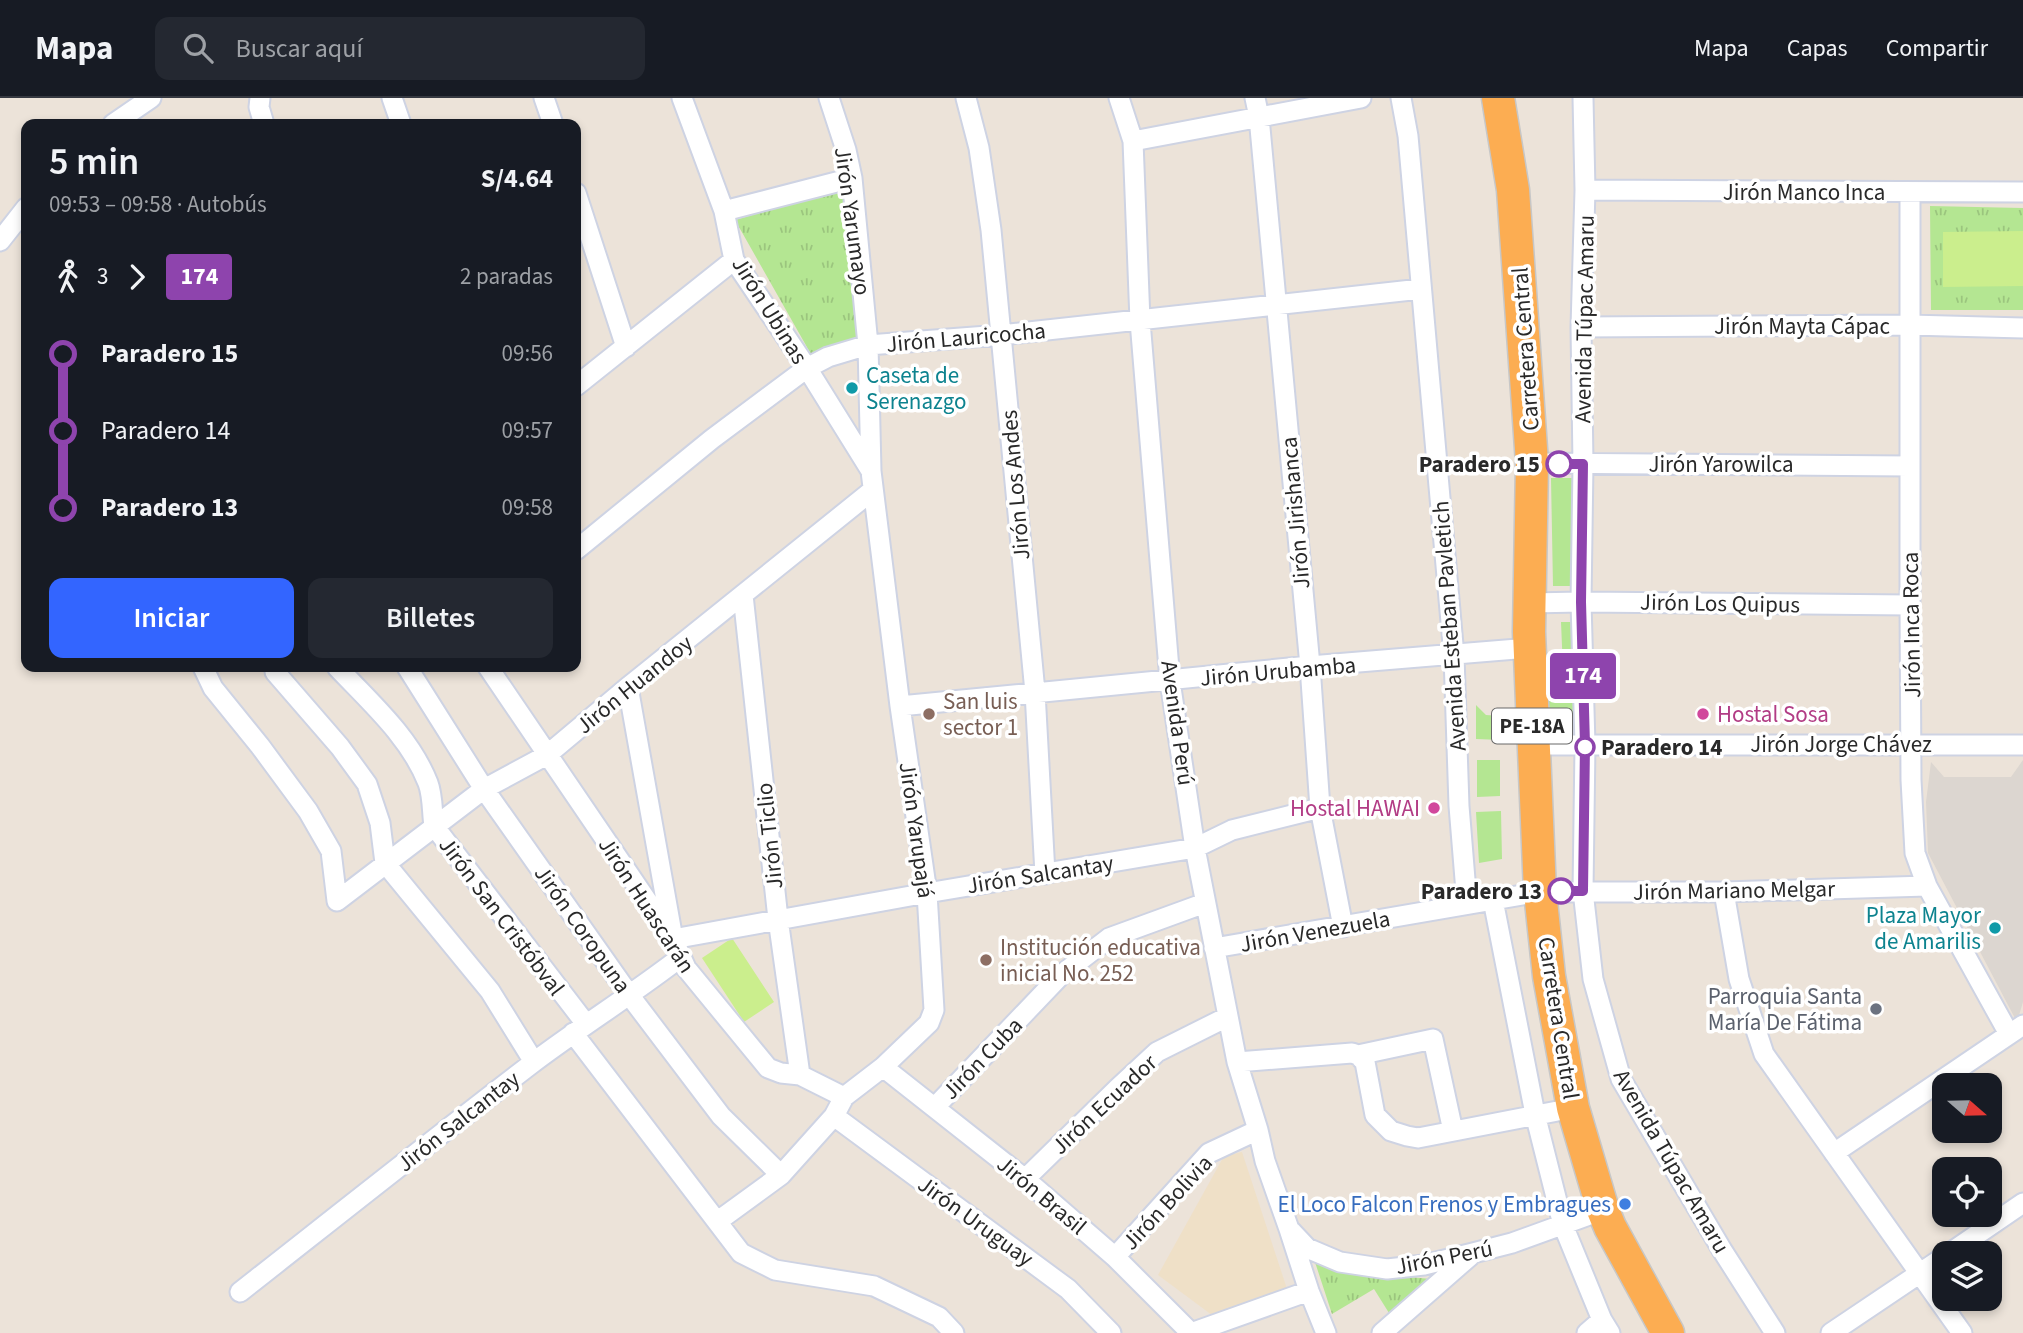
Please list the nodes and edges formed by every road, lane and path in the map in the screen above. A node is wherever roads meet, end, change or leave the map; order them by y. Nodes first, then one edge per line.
1 (151, 98) edge
2 (260, 98) edge
3 (392, 98) edge
4 (544, 98) edge
5 (682, 98) edge
6 (830, 98) edge
7 (966, 98) edge
8 (1119, 98) edge
9 (1360, 98) edge
10 (1401, 98) edge
11 (1498, 98) edge
12 (1583, 98) edge
13 (1257, 107) edge
14 (120, 119) edge
15 (263, 119) edge
16 (399, 119) edge
17 (551, 119) edge
18 (1133, 141) junction
19 (852, 178) junction
20 (1585, 190) junction
21 (1910, 192) junction
22 (2023, 192) edge
23 (581, 208) edge
24 (724, 211) junction
25 (21, 214) edge
26 (0, 241) edge
27 (734, 260) junction
28 (1421, 289) junction
29 (1276, 305) junction
30 (1140, 321) junction
31 (1910, 325) junction
32 (1581, 327) junction
33 (2023, 328) edge
34 (1001, 335) junction
35 (868, 345) junction
36 (626, 347) junction
37 (807, 368) junction
38 (581, 382) edge
39 (1532, 463) junction
40 (1583, 464) junction
41 (1910, 466) junction
42 (872, 480) junction
43 (581, 546) edge
44 (743, 595) junction
45 (1581, 602) junction
46 (1530, 603) junction
47 (1910, 605) junction
48 (1530, 648) junction
49 (1454, 656) junction
50 (1310, 666) junction
51 (205, 672) edge
52 (275, 672) dead end
53 (342, 672) edge
54 (410, 672) edge
55 (491, 672) edge
56 (1171, 681) junction
57 (628, 687) junction
58 (1035, 692) junction
59 (900, 706) junction
60 (1912, 744) junction
61 (1533, 745) junction
62 (1585, 745) junction
63 (2023, 745) edge
64 (547, 755) junction
65 (484, 789) junction
66 (1320, 808) junction
67 (434, 827) junction
68 (1195, 848) junction
69 (385, 863) junction
70 (1045, 874) junction
71 (1927, 886) junction
72 (1583, 891) junction
73 (1540, 892) junction
74 (1724, 892) junction
75 (927, 893) junction
76 (1493, 900) junction
77 (1205, 903) junction
78 (1467, 904) junction
79 (778, 919) junction
80 (1343, 927) junction
81 (673, 939) junction
82 (1214, 948) junction
83 (681, 957) junction
84 (630, 996) junction
85 (1227, 1017) junction
86 (579, 1029) junction
87 (2016, 1030) edge
88 (1358, 1055) junction
89 (534, 1062) junction
90 (1237, 1062) junction
91 (883, 1067) junction
92 (800, 1075) junction
93 (844, 1097) junction
94 (936, 1107) junction
95 (1573, 1108) junction
96 (1535, 1114) junction
97 (834, 1116) junction
98 (1258, 1130) junction
99 (1453, 1131) junction
100 (1833, 1153) junction
101 (781, 1175) junction
102 (1025, 1179) junction
103 (2023, 1203) edge
104 (1604, 1210) junction
105 (718, 1221) junction
106 (1563, 1225) junction
107 (1289, 1229) junction
108 (1968, 1241) edge
109 (1474, 1253) junction
110 (1115, 1257) junction
111 (1932, 1265) edge
112 (1920, 1273) junction
113 (1309, 1291) junction
114 (240, 1292) dead end
115 (1600, 1329) edge
116 (954, 1333) edge
117 (1111, 1333) edge
118 (1191, 1333) edge
119 (1326, 1333) edge
120 (1382, 1333) edge
121 (1668, 1333) edge
122 (1775, 1333) edge
123 (1831, 1333) edge
124 (1962, 1333) edge

1 - 14 street
2 - 15 street
3 - 16 street
4 - 17 street
5 - 24 street, Jirón Ubinas
6 - 19 street, Jirón Yarumayo
7 - 34 street, Jirón Los Andes
8 - 18 street, Avenida Perú
9 - 13 street
10 - 28 street, Avenida Esteban Pavletich
11 - 39 highway, Carretera Central / PE-18A
12 - 20 street, Avenida Túpac Amaru
13 - 18 street
13 - 29 street, Jirón Jirishanca
18 - 30 street, Avenida Perú
19 - 24 street
19 - 35 street, Jirón Yarumayo
20 - 21 street, Jirón Manco Inca
20 - 32 street, Avenida Túpac Amaru
21 - 22 street, Jirón Manco Inca
21 - 31 street, Jirón Inca Roca
23 - 36 street
24 - 27 street, Jirón Ubinas
25 - 26 street
27 - 36 street
27 - 37 street, Jirón Ubinas
28 - 29 street, Jirón Lauricocha
28 - 49 street, Avenida Esteban Pavletich
29 - 30 street, Jirón Lauricocha
29 - 50 street, Jirón Jirishanca
30 - 34 street, Jirón Lauricocha
30 - 56 street, Avenida Perú
31 - 32 street, Jirón Mayta Cápac
31 - 33 street, Jirón Mayta Cápac
31 - 41 street, Jirón Inca Roca
32 - 40 street, Avenida Túpac Amaru
34 - 35 street, Jirón Lauricocha
34 - 58 street, Jirón Los Andes
35 - 37 street, Jirón Lauricocha
35 - 42 street, Jirón Yarupajá
36 - 38 street
37 - 42 street, Jirón Ubinas
37 - 43 street, Jirón Lauricocha
39 - 40 street, Jirón Yarowilca
39 - 46 highway, Carretera Central / PE-18A
40 - 41 street, Jirón Yarowilca
40 - 45 street, Avenida Túpac Amaru
41 - 47 street, Jirón Inca Roca
42 - 44 street, Jirón Huandoy
42 - 59 street, Jirón Yarupajá
44 - 57 street, Jirón Huandoy
44 - 79 street, Jirón Ticlio
45 - 46 street, Jirón Los Quipus
45 - 47 street, Jirón Los Quipus
45 - 62 street, Avenida Túpac Amaru
46 - 48 highway, Carretera Central / PE-18A
47 - 60 street, Jirón Inca Roca
48 - 49 street, Jirón Urubamba
48 - 61 highway, Carretera Central / PE-18A
49 - 50 street, Jirón Urubamba
49 - 78 street, Avenida Esteban Pavletich
50 - 56 street, Jirón Urubamba
50 - 66 street, Jirón Jirishanca
51 - 69 street, Jirón Huandoy
52 - 69 street
53 - 67 street, Jirón San Cristóbval
54 - 65 street, Jirón Coropuna
55 - 64 street, Jirón Huascarán
56 - 58 street, Jirón Urubamba
56 - 68 street, Avenida Perú
57 - 64 street, Jirón Huandoy
57 - 81 street
58 - 59 street, Jirón Urubamba
58 - 70 street, Jirón Los Andes
59 - 75 street, Jirón Yarupajá
60 - 62 street, Jirón Jorge Chávez
60 - 63 street, Jirón Jorge Chávez
60 - 71 street, Jirón Inca Roca
61 - 62 street, Jirón Jorge Chávez
61 - 73 highway, Carretera Central / PE-18A
62 - 72 street, Avenida Túpac Amaru
64 - 65 street, Jirón Huandoy
64 - 81 street, Jirón Huascarán
65 - 67 street, Jirón Huandoy
65 - 84 street, Jirón Coropuna
66 - 68 street, Jirón Salcantay
66 - 80 street, Jirón Jirishanca
67 - 69 street, Jirón Huandoy
67 - 86 street, Jirón San Cristóbval
68 - 70 street, Jirón Salcantay
68 - 77 street, Avenida Perú
69 - 89 street
70 - 75 street, Jirón Salcantay
71 - 74 street, Jirón Mariano Melgar
71 - 87 street, Jirón Inca Roca
72 - 73 street, Jirón Mariano Melgar
72 - 74 street, Jirón Mariano Melgar
72 - 122 street, Avenida Túpac Amaru
73 - 76 street, Jirón Venezuela
73 - 95 highway, Carretera Central / PE-18A
74 - 100 street
75 - 79 street, Jirón Salcantay
75 - 91 street, Jirón Yarupajá
76 - 78 street, Jirón Venezuela
76 - 96 street
77 - 82 street, Avenida Perú
77 - 94 street, Jirón Cuba
78 - 80 street, Jirón Venezuela
79 - 81 street, Jirón Salcantay
79 - 92 street, Jirón Ticlio
80 - 82 street, Jirón Venezuela
81 - 83 street, Jirón Huascarán
82 - 85 street, Avenida Perú
83 - 84 street, Jirón Salcantay
83 - 92 street, Jirón Huascarán
84 - 86 street, Jirón Salcantay
84 - 101 street, Jirón Coropuna
85 - 90 street, Avenida Perú
85 - 102 street, Jirón Ecuador
86 - 89 street, Jirón Salcantay
86 - 105 street, Jirón San Cristóbval
87 - 100 street
88 - 90 street
88 - 99 street
88 - 99 street
89 - 114 street, Jirón Salcantay
90 - 98 street, Avenida Perú
91 - 93 street, Jirón Yarupajá
91 - 94 street, Jirón Brasil
92 - 93 street, Jirón Huascarán
93 - 97 street, Jirón Yarupajá
94 - 102 street, Jirón Brasil
95 - 96 street
95 - 104 highway, Carretera Central / PE-18A
96 - 99 street
96 - 106 street
97 - 101 street, Jirón Yarupajá
97 - 117 street, Jirón Uruguay
98 - 107 street, Avenida Perú
98 - 110 street, Jirón Bolivia
100 - 112 street
101 - 105 street, Jirón Yarupajá
102 - 110 street, Jirón Brasil
103 - 108 street
104 - 106 street, Jirón Perú
104 - 121 highway, Carretera Central / PE-18A
105 - 116 street, Jirón San Cristóbval
106 - 109 street, Jirón Perú
106 - 115 street
107 - 109 street, Jirón Perú
107 - 113 street, Avenida Perú
109 - 120 street
110 - 118 street, Jirón Brasil
111 - 112 street
112 - 123 street
112 - 124 street
113 - 118 street
113 - 119 street, Avenida Perú

